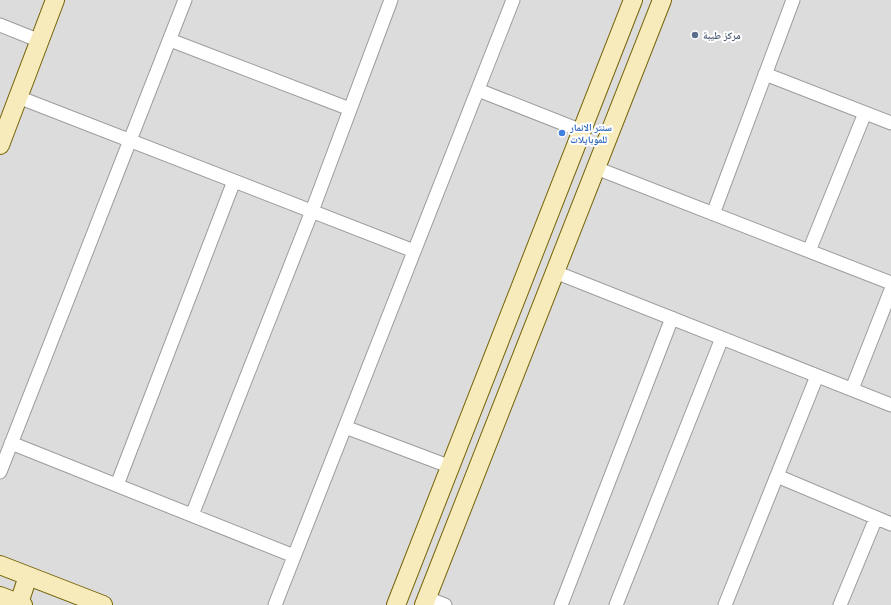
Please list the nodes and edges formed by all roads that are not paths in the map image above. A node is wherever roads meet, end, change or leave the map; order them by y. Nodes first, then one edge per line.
1 (55, 0) edge
2 (185, 0) edge
3 (389, 0) edge
4 (513, 0) edge
5 (633, 0) edge
6 (662, 0) edge
7 (793, 0) edge
8 (0, 25) edge
9 (170, 40) junction
10 (40, 41) junction
11 (605, 73) junction
12 (765, 74) junction
13 (630, 82) junction
14 (478, 90) junction
15 (18, 97) junction
16 (350, 109) junction
17 (865, 113) junction
18 (891, 123) edge
19 (582, 131) junction
20 (130, 140) junction
21 (0, 145) edge
22 (596, 168) junction
23 (234, 181) junction
24 (312, 211) junction
25 (713, 214) junction
26 (414, 251) junction
27 (809, 251) junction
28 (555, 272) junction
29 (891, 283) edge
30 (891, 290) edge
31 (672, 318) junction
32 (722, 338) junction
33 (818, 376) junction
34 (852, 389) junction
35 (478, 398) junction
36 (891, 405) edge
37 (502, 407) junction
38 (345, 427) junction
39 (11, 443) junction
40 (450, 467) junction
41 (0, 472) edge
42 (777, 476) junction
43 (117, 485) junction
44 (192, 516) junction
45 (876, 518) junction
46 (891, 524) edge
47 (294, 556) junction
48 (0, 565) edge
49 (28, 576) junction
50 (0, 596) edge
51 (425, 601) edge
52 (21, 604) edge
53 (103, 605) edge
54 (275, 605) edge
55 (396, 605) edge
56 (445, 605) edge
57 (561, 605) edge
58 (616, 605) edge
59 (725, 605) edge
60 (840, 605) edge

1 - 10 street
2 - 9 street
3 - 16 street
4 - 14 street
5 - 11 street
6 - 13 street
7 - 12 street
8 - 10 street
9 - 16 street
9 - 20 street
10 - 15 street
11 - 13 street
11 - 19 street
12 - 17 street
12 - 25 street
13 - 22 street
14 - 19 street
14 - 26 street
15 - 20 street
15 - 21 street
16 - 24 street
17 - 18 street
17 - 27 street
19 - 35 street
20 - 23 street
20 - 39 street
22 - 25 street
22 - 28 street
23 - 24 street
23 - 43 street
24 - 26 street
24 - 44 street
25 - 27 street
26 - 38 street
27 - 29 street
28 - 31 street
28 - 37 street
30 - 34 street
31 - 32 street
31 - 57 street
32 - 33 street
32 - 58 street
33 - 34 street
33 - 42 street
34 - 36 street
35 - 37 street
35 - 40 street
37 - 51 street
38 - 40 street
38 - 47 street
39 - 41 street
39 - 43 street
40 - 55 street
42 - 45 street
42 - 59 street
43 - 44 street
44 - 47 street
45 - 46 street
45 - 60 street
47 - 54 street
48 - 49 street
49 - 52 street
49 - 53 street
50 - 52 street
51 - 56 street

